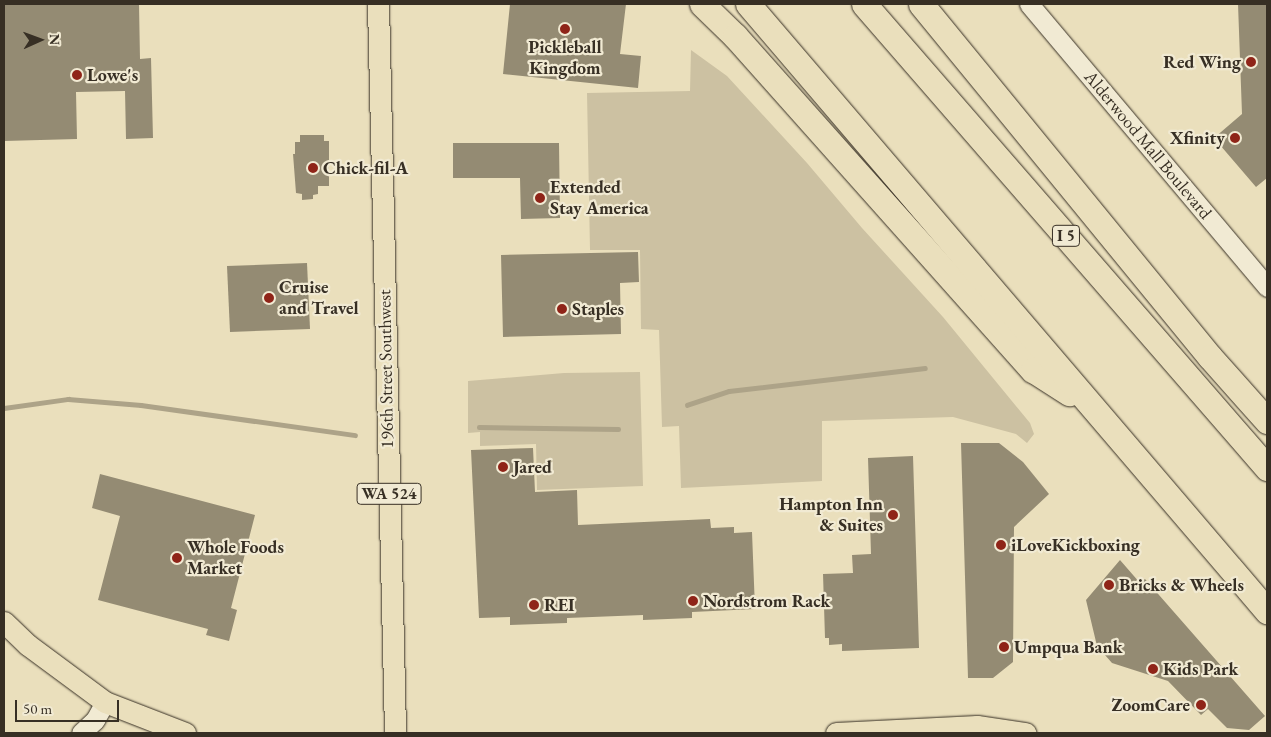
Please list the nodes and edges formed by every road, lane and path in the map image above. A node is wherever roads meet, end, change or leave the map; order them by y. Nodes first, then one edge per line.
1 (378, 4) edge
2 (702, 4) edge
3 (748, 4) edge
4 (864, 4) edge
5 (921, 4) edge
6 (926, 4) edge
7 (1029, 4) edge
8 (967, 57) junction
9 (1267, 287) edge
10 (1091, 406) junction
11 (1267, 421) edge
12 (1267, 468) edge
13 (1267, 611) edge
14 (4, 622) edge
15 (105, 702) junction
16 (81, 733) edge
17 (185, 733) edge
18 (395, 733) edge
19 (836, 733) edge
20 (1026, 733) edge

1 - 18 main road, 196th Street Southwest / WA 524
2 - 10 highway
3 - 10 highway
4 - 12 highway, I 5
5 - 8 highway
6 - 8 highway
7 - 9 main road, Alderwood Mall Boulevard
8 - 11 highway
10 - 13 highway
14 - 15 main road
15 - 16 main road
15 - 17 main road
19 - 20 main road

